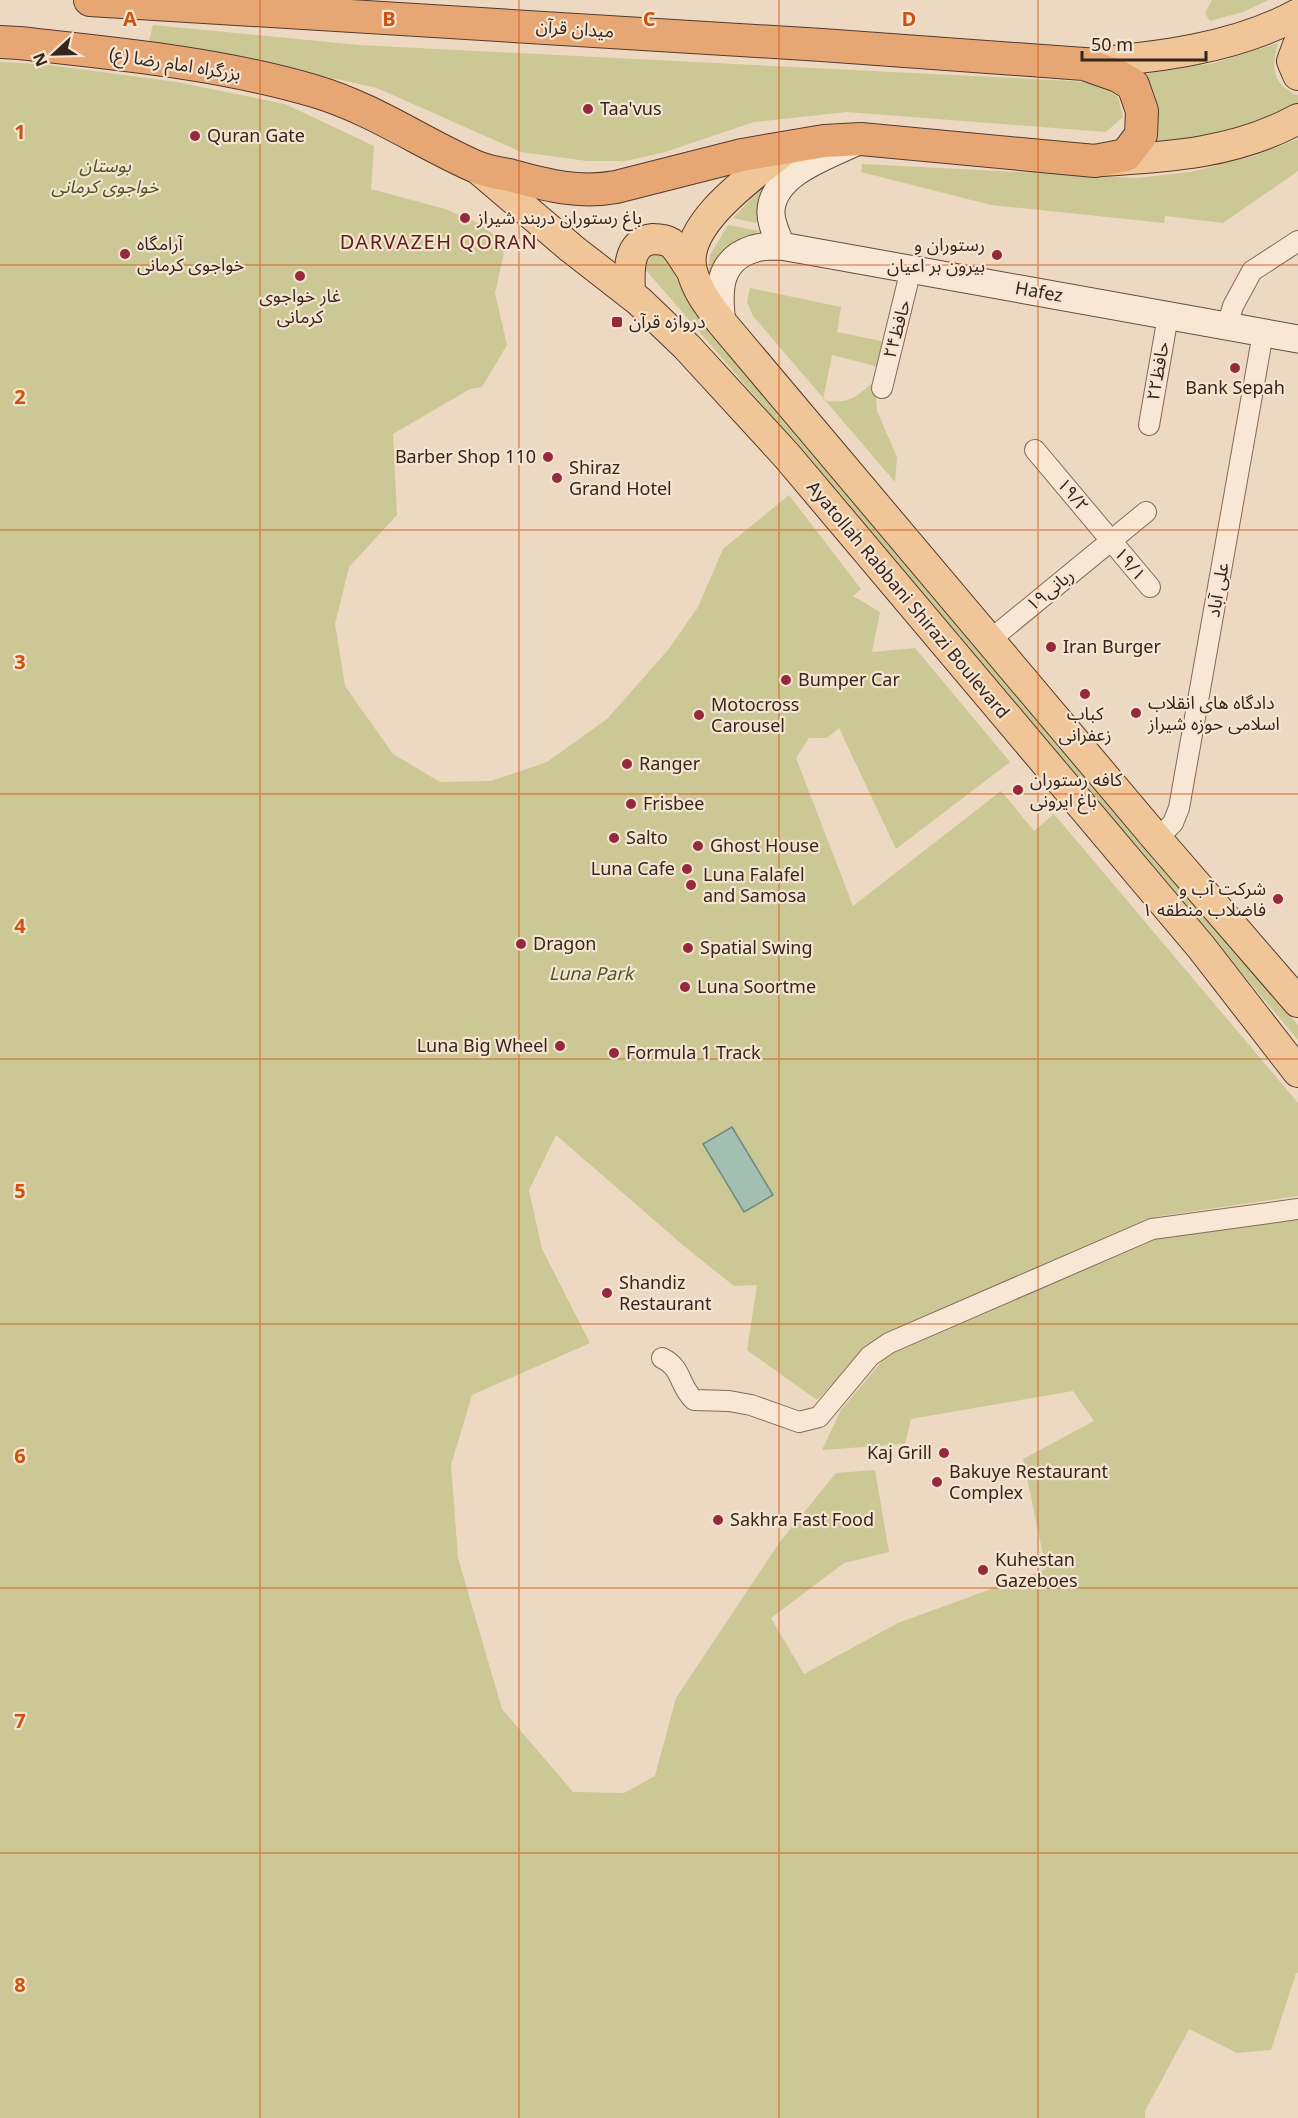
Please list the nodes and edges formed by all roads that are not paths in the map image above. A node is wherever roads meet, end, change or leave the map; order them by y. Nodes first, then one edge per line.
1 (90, 0) edge
2 (1298, 14) edge
3 (0, 42) edge
4 (1298, 45) edge
5 (1084, 64) junction
6 (1298, 75) edge
7 (1298, 119) edge
8 (861, 140) junction
9 (787, 148) junction
10 (1095, 161) junction
11 (476, 167) junction
12 (1298, 241) edge
13 (781, 246) junction
14 (911, 269) junction
15 (691, 270) junction
16 (630, 292) junction
17 (1168, 316) junction
18 (722, 323) junction
19 (1227, 326) junction
20 (1263, 333) junction
21 (1298, 339) edge
22 (882, 388) dead end
23 (1149, 425) dead end
24 (1035, 450) dead end
25 (1146, 512) dead end
26 (1110, 540) junction
27 (1150, 587) dead end
28 (990, 640) junction
29 (1157, 839) junction
30 (1298, 1002) edge
31 (1298, 1072) edge
32 (1298, 1209) edge
33 (662, 1358) dead end

1 - 5 highway, میدان قرآن
2 - 5 main road
3 - 11 highway, بزرگراه امام رضا (ع)
4 - 6 main road
5 - 10 highway, میدان قرآن
7 - 10 main road
8 - 9 highway
8 - 10 highway
8 - 13 main road
9 - 11 highway
9 - 15 main road
11 - 16 main road, Ayatollah Rabbani Shirazi Boulevard
12 - 19 street
13 - 14 main road, Hafez
13 - 18 main road, Hafez
14 - 17 main road, Hafez
14 - 22 street, حافظ۲۴
15 - 16 main road, Ayatollah Rabbani Shirazi Boulevard
15 - 18 main road, Ayatollah Rabbani Shirazi Boulevard
16 - 31 main road, Ayatollah Rabbani Shirazi Boulevard
17 - 19 main road, Hafez
17 - 23 street, حافظ۲۲
18 - 28 main road, Ayatollah Rabbani Shirazi Boulevard
19 - 20 main road, Hafez
20 - 21 main road, Hafez
20 - 29 street, علی آباد
24 - 26 street, ۱۹/۲
25 - 26 street, ربانی۱۹
26 - 27 street, ۱۹/۱
26 - 28 street, ربانی۱۹
28 - 29 main road, Ayatollah Rabbani Shirazi Boulevard
29 - 30 main road, Ayatollah Rabbani Shirazi Boulevard
32 - 33 street

